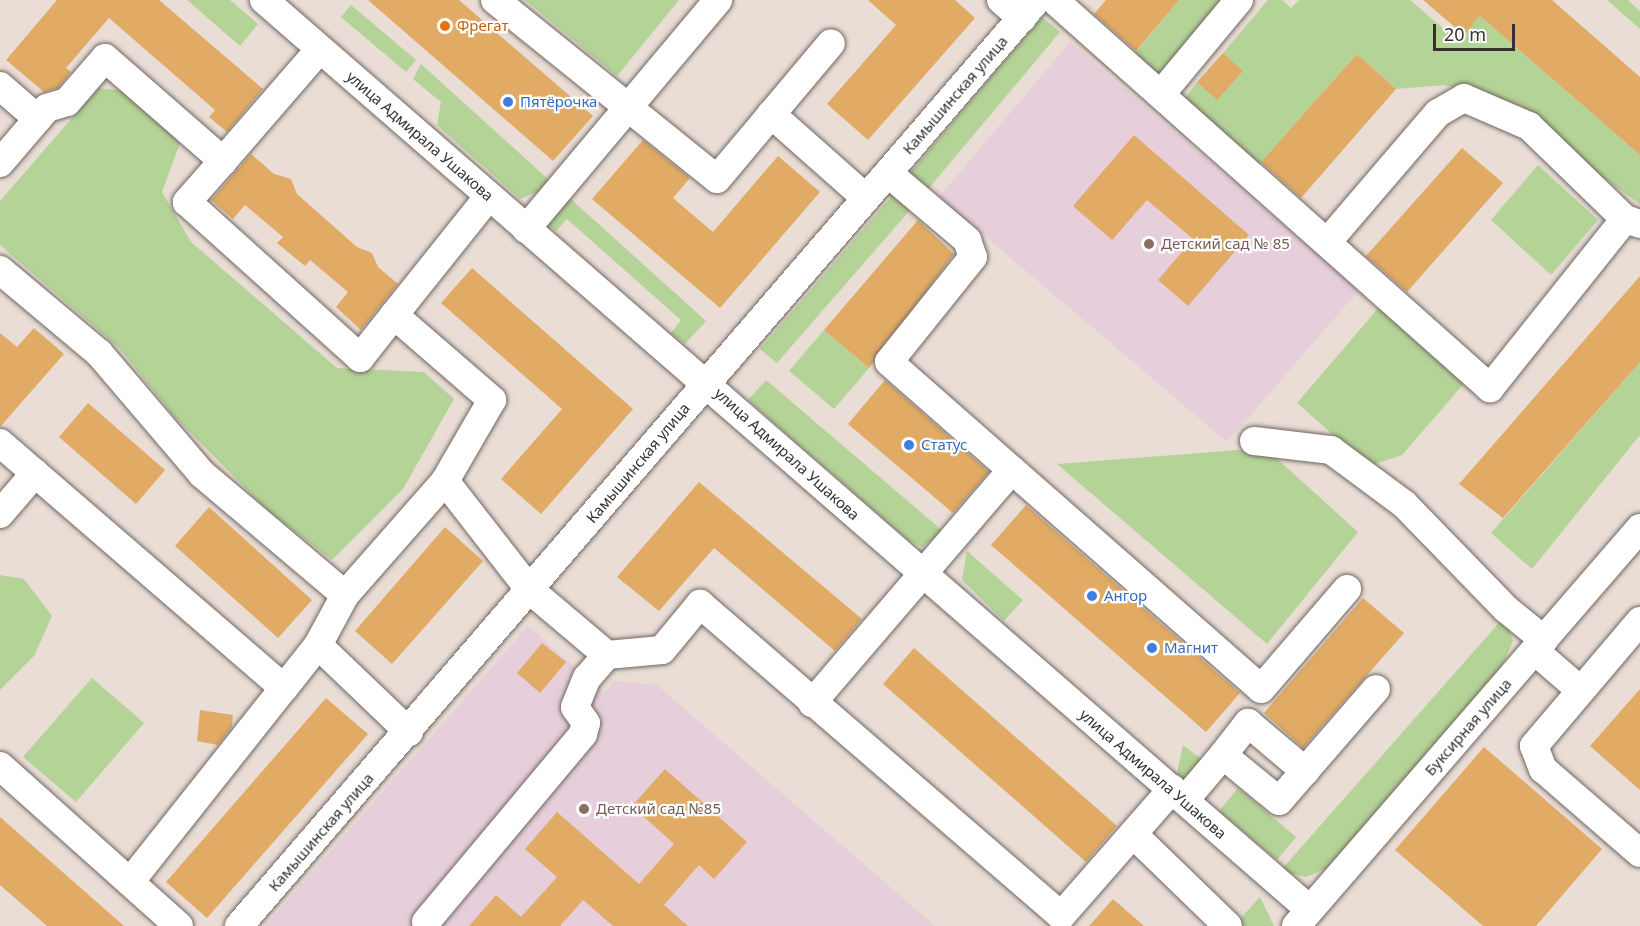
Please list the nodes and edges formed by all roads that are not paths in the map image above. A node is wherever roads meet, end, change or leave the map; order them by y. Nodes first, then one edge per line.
1 (495, 0) edge
2 (718, 0) edge
3 (1054, 0) edge
4 (1239, 0) edge
5 (277, 4) edge
6 (1020, 6) edge
7 (831, 43) dead end
8 (319, 50) junction
9 (0, 86) edge
10 (1161, 94) junction
11 (626, 106) junction
12 (771, 114) junction
13 (38, 119) junction
14 (223, 161) junction
15 (0, 163) edge
16 (888, 173) junction
17 (489, 196) junction
18 (866, 198) junction
19 (1633, 222) edge
20 (526, 228) junction
21 (1329, 240) junction
22 (0, 270) edge
23 (394, 315) junction
24 (706, 382) junction
25 (1254, 441) dead end
26 (0, 443) edge
27 (1012, 470) junction
28 (35, 473) junction
29 (445, 481) junction
30 (0, 514) edge
31 (1640, 528) edge
32 (923, 575) junction
33 (1347, 589) dead end
34 (530, 590) junction
35 (345, 595) junction
36 (1640, 621) edge
37 (318, 645) junction
38 (1540, 646) junction
39 (607, 655) junction
40 (284, 688) junction
41 (1376, 689) dead end
42 (1580, 690) junction
43 (812, 703) junction
44 (409, 732) junction
45 (1223, 755) junction
46 (0, 766) edge
47 (1305, 771) junction
48 (1178, 795) junction
49 (1133, 834) junction
50 (1640, 853) edge
51 (130, 882) junction
52 (1303, 918) edge
53 (1056, 921) edge
54 (426, 922) dead end
55 (178, 926) edge
56 (239, 926) edge
57 (1228, 926) edge

1 - 11 street
2 - 11 street
3 - 10 street
4 - 10 street
5 - 8 street, улица Адмирала Ушакова
6 - 16 street, Камышинская улица
7 - 12 street
8 - 14 street
8 - 17 street, улица Адмирала Ушакова
9 - 13 street
10 - 21 street
11 - 12 street
11 - 20 street
12 - 18 street
13 - 14 street
13 - 15 street
14 - 23 street
16 - 18 street, Камышинская улица
16 - 27 street
17 - 20 street, улица Адмирала Ушакова
17 - 23 street
18 - 24 street, Камышинская улица
19 - 21 street
19 - 21 street
20 - 24 street, улица Адмирала Ушакова
22 - 35 street
23 - 29 street
24 - 32 street, улица Адмирала Ушакова
24 - 34 street, Камышинская улица
25 - 38 street
26 - 28 street
27 - 32 street
27 - 33 street
28 - 30 street
28 - 40 street
29 - 34 street
29 - 35 street
31 - 38 street, Буксирная улица
32 - 43 street
32 - 48 street, улица Адмирала Ушакова
34 - 39 street
34 - 44 street, Камышинская улица
35 - 37 street
36 - 42 street
37 - 40 street
37 - 44 street
38 - 42 street
38 - 52 street, Буксирная улица
39 - 43 street
39 - 54 street
40 - 51 street
41 - 47 street
42 - 50 street
43 - 53 street
44 - 56 street, Камышинская улица
45 - 47 street
45 - 47 street
45 - 48 street
46 - 51 street
48 - 49 street
48 - 52 street, улица Адмирала Ушакова
49 - 53 street
49 - 57 street
51 - 55 street

